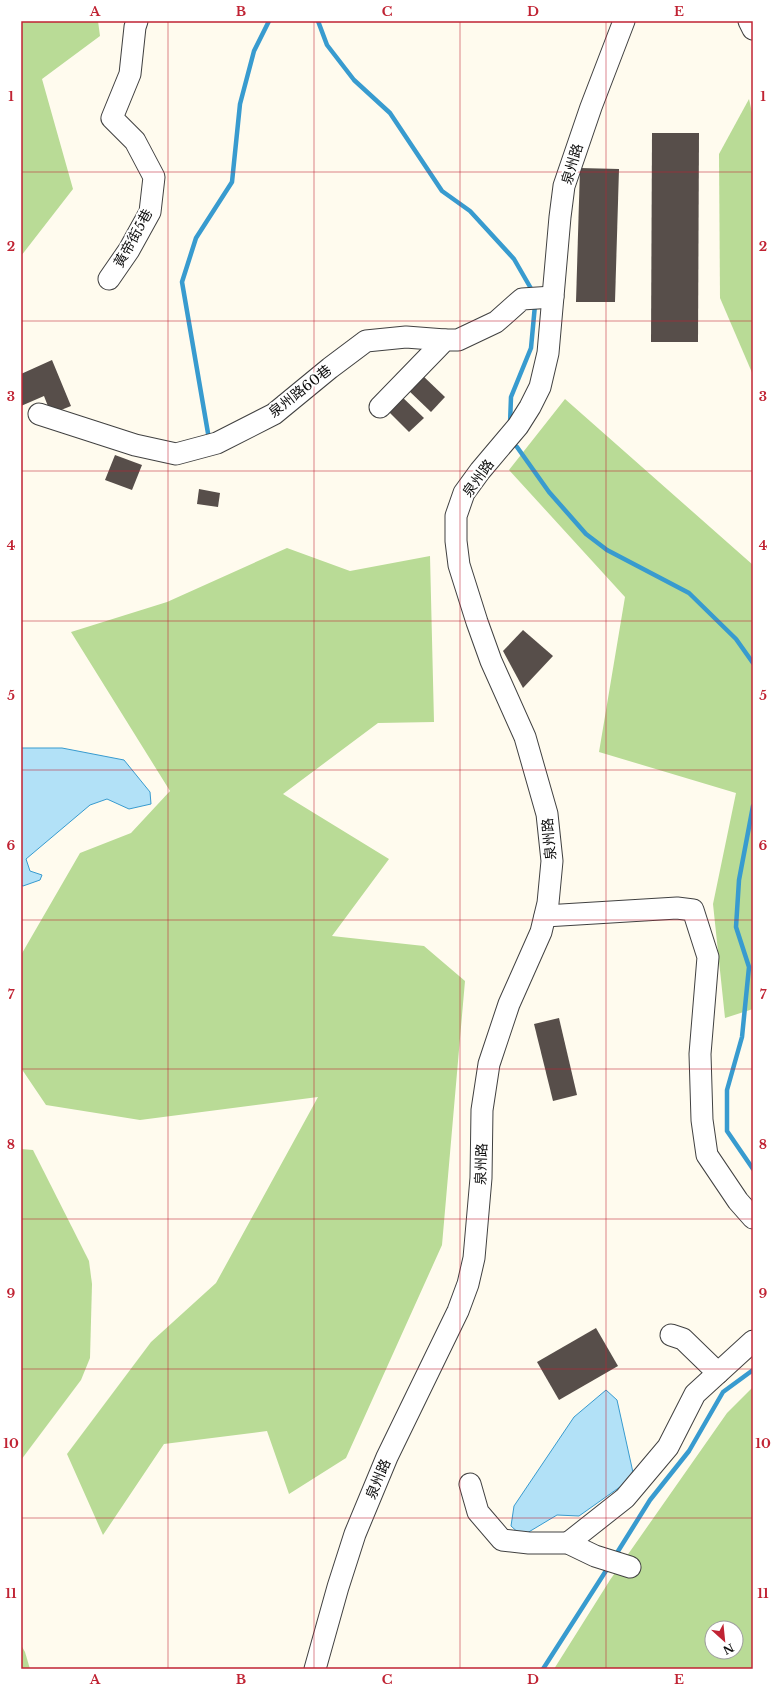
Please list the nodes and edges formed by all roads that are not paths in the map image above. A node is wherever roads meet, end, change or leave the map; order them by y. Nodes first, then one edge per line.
1 (137, 21) edge
2 (624, 21) edge
3 (749, 21) edge
4 (753, 29) edge
5 (109, 279) dead end
6 (553, 297) junction
7 (445, 340) junction
8 (380, 407) dead end
9 (39, 414) dead end
10 (545, 916) junction
11 (753, 1218) edge
12 (671, 1335) dead end
13 (753, 1341) edge
14 (718, 1373) junction
15 (470, 1484) dead end
16 (568, 1543) junction
17 (618, 1563) dead end
18 (315, 1669) edge

1 - 5 street, 黃帝街5巷
2 - 6 street, 泉州路
3 - 4 street
6 - 7 street, 泉州路60巷
6 - 10 street, 泉州路
7 - 8 street
7 - 9 street, 泉州路60巷
10 - 11 street
10 - 18 street, 泉州路
12 - 14 street
13 - 14 street
14 - 16 street
15 - 16 street
16 - 17 street

